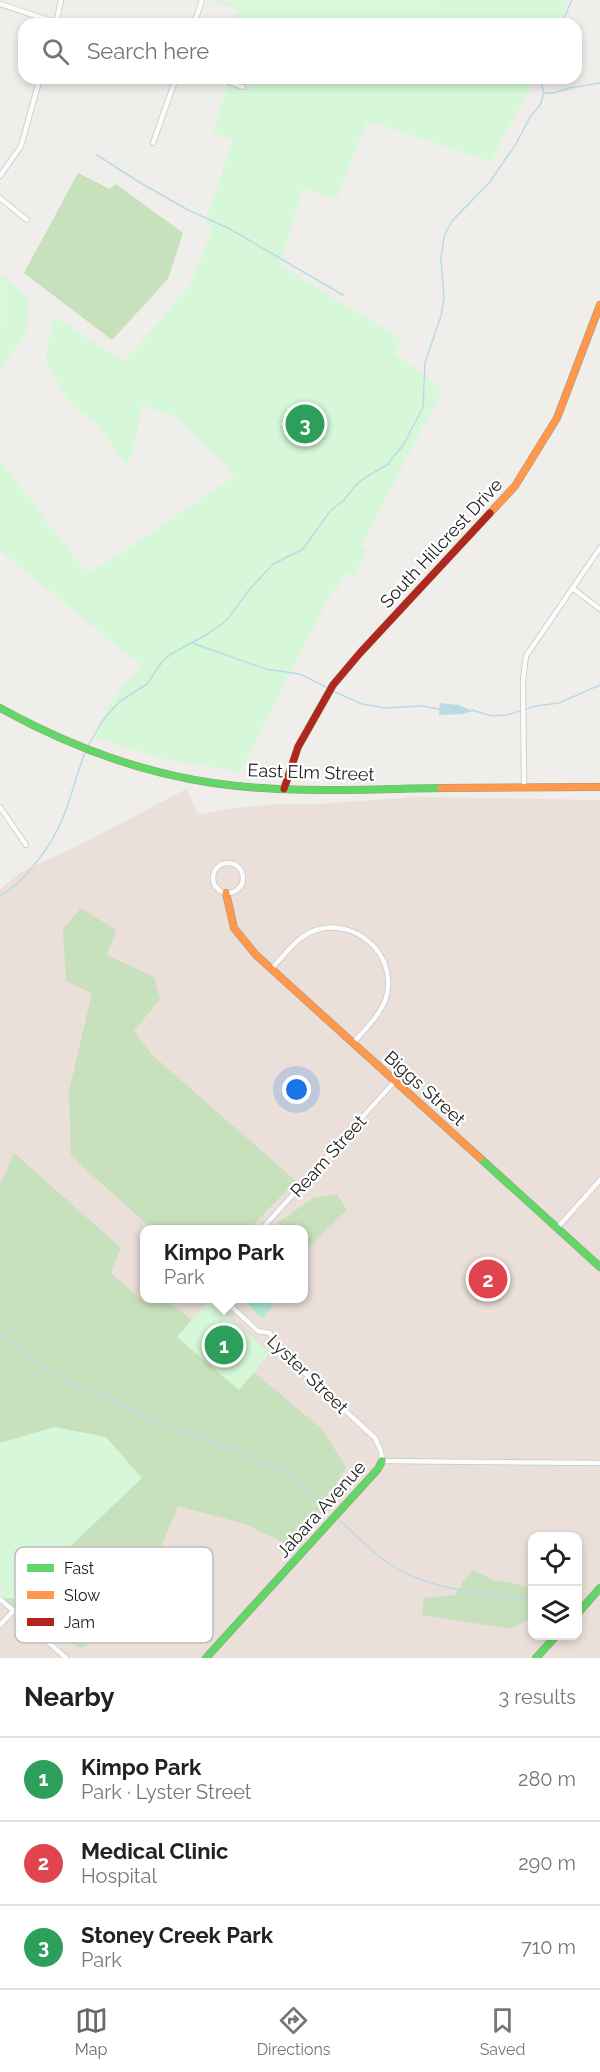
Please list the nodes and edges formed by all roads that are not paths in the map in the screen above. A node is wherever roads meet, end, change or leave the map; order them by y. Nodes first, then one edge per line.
1 (61, 0) edge
2 (202, 0) edge
3 (0, 4) edge
4 (40, 18) edge
5 (58, 18) edge
6 (196, 18) edge
7 (38, 84) edge
8 (174, 84) edge
9 (235, 84) edge
10 (243, 87) dead end
11 (153, 143) dead end
12 (0, 176) edge
13 (0, 198) edge
14 (27, 220) dead end
15 (600, 305) edge
16 (600, 548) edge
17 (572, 588) junction
18 (600, 609) edge
19 (0, 708) edge
20 (600, 787) edge
21 (524, 788) junction
22 (284, 789) junction
23 (0, 807) edge
24 (26, 845) dead end
25 (226, 893) junction
26 (271, 969) junction
27 (353, 1043) junction
28 (394, 1082) junction
29 (600, 1180) edge
30 (265, 1225) edge
31 (558, 1227) junction
32 (600, 1267) edge
33 (226, 1303) edge
34 (382, 1461) junction
35 (600, 1463) edge
36 (600, 1588) edge
37 (0, 1599) edge
38 (582, 1608) edge
39 (14, 1610) joint
40 (0, 1625) edge
41 (552, 1640) edge
42 (50, 1643) edge
43 (66, 1658) edge
44 (206, 1658) edge
45 (536, 1658) edge

1 - 5 street
2 - 6 street
3 - 4 street
7 - 12 street
8 - 11 street
9 - 10 street
13 - 14 street
15 - 22 street, South Hillcrest Drive
16 - 17 street
17 - 18 street
17 - 21 street
19 - 22 street, East Elm Street
20 - 21 street, East Elm Street
21 - 22 street, East Elm Street
23 - 24 street
25 - 25 street
25 - 26 street, Biggs Street
26 - 27 street, Biggs Street
26 - 27 street
27 - 28 street, Biggs Street
28 - 30 street, Ream Street
28 - 31 street, Biggs Street
29 - 31 street
31 - 32 street, Biggs Street
33 - 34 street, Lyster Street
34 - 35 street, Jabara Avenue
34 - 44 street, Jabara Avenue
36 - 38 street
37 - 39 street
39 - 40 street
41 - 45 street
42 - 43 street

